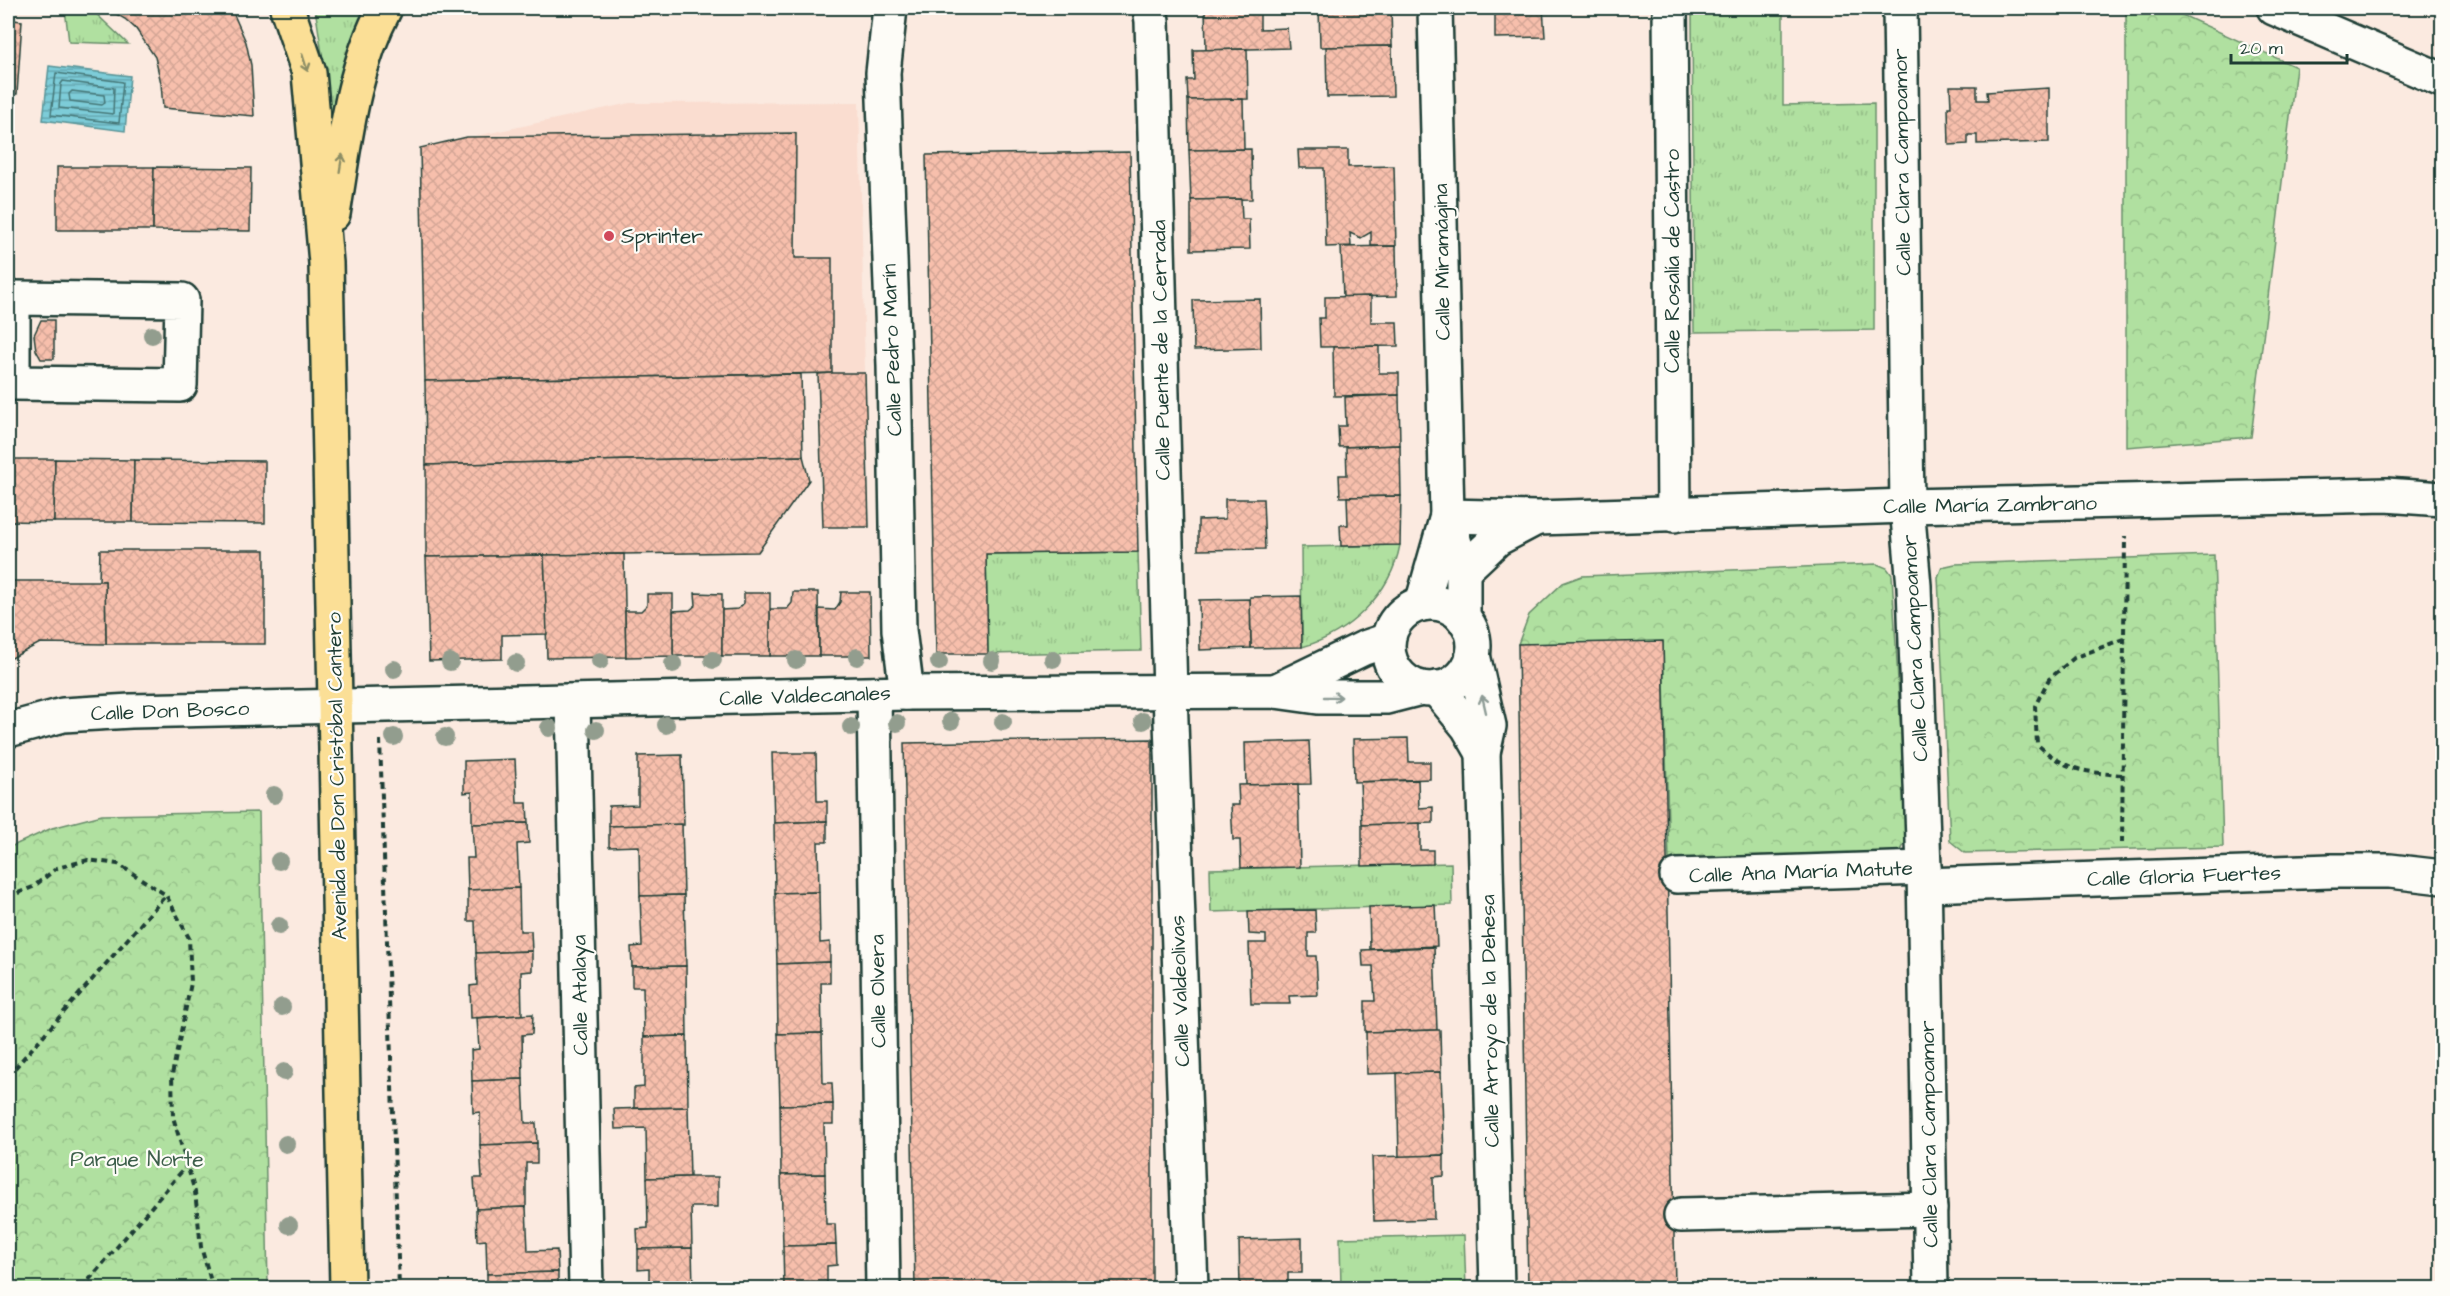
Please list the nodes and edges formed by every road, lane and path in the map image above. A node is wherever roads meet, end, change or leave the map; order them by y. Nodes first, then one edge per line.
1 (287, 8) edge
2 (385, 8) edge
3 (890, 8) edge
4 (1150, 8) edge
5 (1435, 8) edge
6 (1670, 8) edge
7 (1900, 8) edge
8 (2274, 8) edge
9 (2442, 80) edge
10 (326, 263) junction
11 (10, 344) edge
12 (2442, 499) edge
13 (2125, 502) junction
14 (1907, 506) junction
15 (1674, 515) junction
16 (1448, 516) junction
17 (1537, 518) junction
18 (1463, 572) junction
19 (1422, 604) junction
20 (1463, 618) junction
21 (2123, 639) junction
22 (1388, 640) junction
23 (1473, 655) junction
24 (1429, 688) junction
25 (1275, 691) junction
26 (907, 693) junction
27 (1170, 693) junction
28 (874, 694) junction
29 (573, 702) junction
30 (373, 706) junction
31 (336, 707) junction
32 (8, 730) edge
33 (1483, 753) junction
34 (2122, 775) junction
35 (1677, 876) dead end
36 (1925, 877) junction
37 (2442, 877) edge
38 (2122, 878) junction
39 (166, 895) junction
40 (8, 897) edge
41 (8, 1076) edge
42 (188, 1164) junction
43 (1930, 1209) junction
44 (1681, 1215) dead end
45 (8, 1283) edge
46 (30, 1288) edge
47 (82, 1288) edge
48 (213, 1288) edge
49 (347, 1288) edge
50 (399, 1288) edge
51 (586, 1288) edge
52 (883, 1288) edge
53 (1191, 1288) edge
54 (1497, 1288) edge
55 (1931, 1288) edge

1 -> 10 main road, Avenida de Don Cristóbal Cantero
10 -> 2 main road, Avenida de Don Cristóbal Cantero
3 - 26 street, Calle Pedro Marín
4 - 27 street, Calle Puente de la Cerrada
5 - 16 street, Calle Miramágina
6 - 15 street, Calle Rosalía de Castro
7 - 14 street, Calle Clara Campoamor
8 - 9 street
10 - 31 main road, Avenida de Don Cristóbal Cantero
11 - 11 street
12 - 13 street, Calle María Zambrano
13 - 14 street, Calle María Zambrano
13 - 21 path
14 - 15 street, Calle María Zambrano
14 - 36 street, Calle Clara Campoamor
15 - 17 street, Calle María Zambrano
16 - 17 street, Calle María Zambrano
16 - 18 street, Calle Miramágina
16 - 19 street, Calle Miramágina
17 - 18 street, Calle María Zambrano
18 - 20 street, Calle Miramágina
19 - 20 street
19 - 22 street
20 - 23 street
21 - 34 path
21 - 34 path
22 - 24 street
22 - 25 street, Calle Valdecanales
23 - 24 street
33 -> 23 street, Calle Arroyo de la Dehesa
25 -> 24 street, Calle Valdecanales
24 - 33 street, Calle Arroyo de la Dehesa
25 - 27 street, Calle Valdecanales
26 - 27 street, Calle Valdecanales
26 - 28 street, Calle Valdecanales
27 - 53 street, Calle Valdeolivas
28 - 29 street, Calle Valdecanales
28 - 52 street, Calle Olvera
29 - 30 street, Calle Valdecanales
29 - 51 street, Calle Atalaya
30 - 31 street, Calle Valdecanales
30 - 50 path
31 - 32 street, Calle Don Bosco
31 - 49 main road, Avenida de Don Cristóbal Cantero
33 - 54 street, Calle Arroyo de la Dehesa
34 - 38 path
35 - 36 street, Calle Ana María Matute
36 - 38 street, Calle Gloria Fuertes
36 - 43 street, Calle Clara Campoamor
37 - 38 street, Calle Gloria Fuertes
39 - 40 path
39 - 41 path
39 - 42 path
42 - 47 path
42 - 48 path
43 - 44 street
43 - 55 street, Calle Clara Campoamor
45 - 46 path

